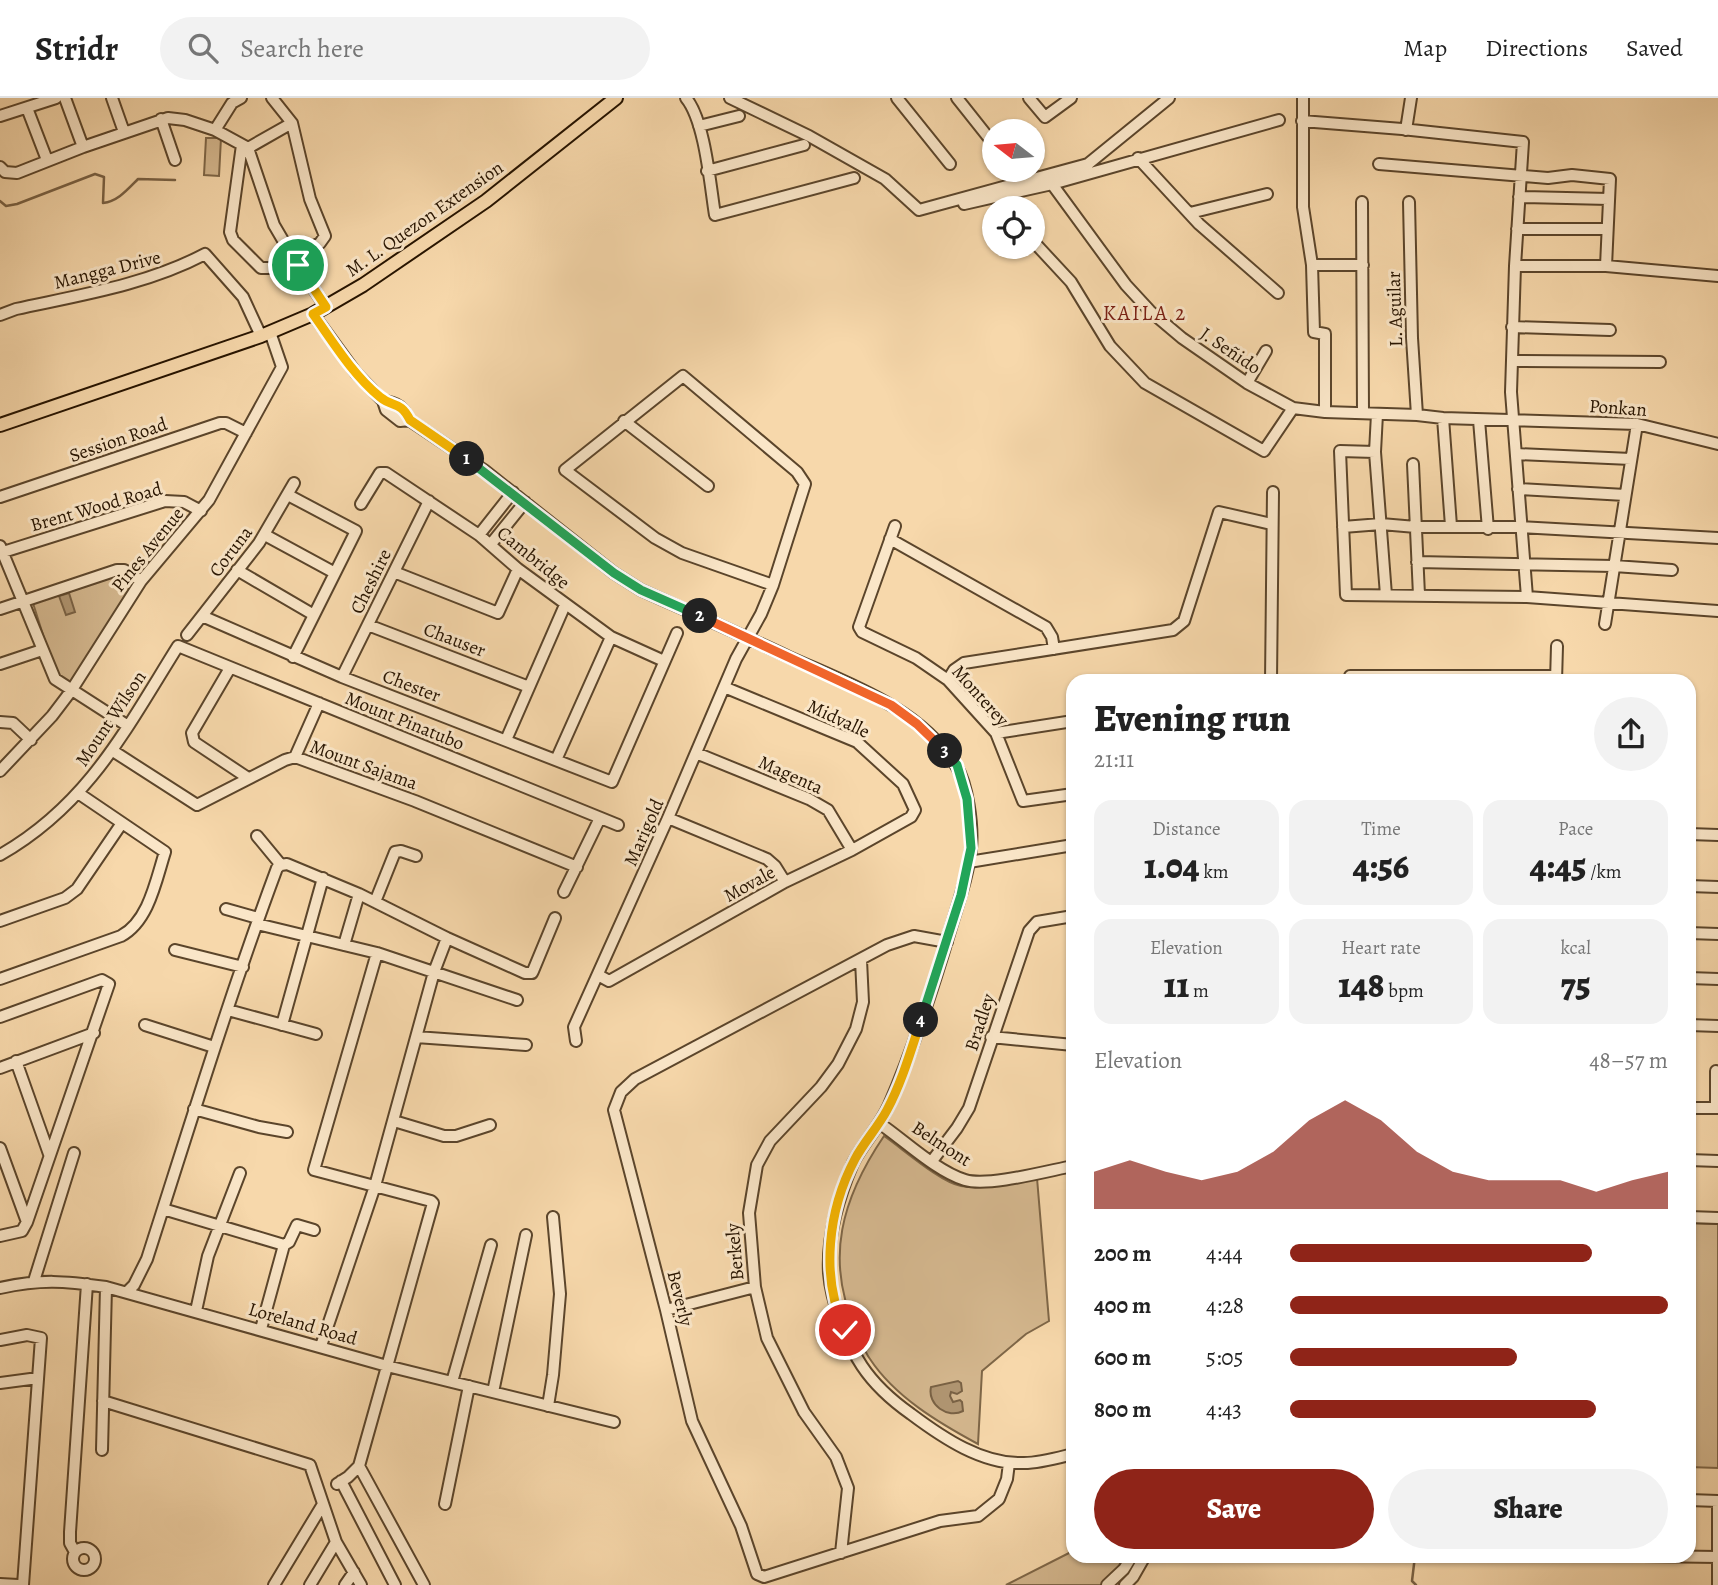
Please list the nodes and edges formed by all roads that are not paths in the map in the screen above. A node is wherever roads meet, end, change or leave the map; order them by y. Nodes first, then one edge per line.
1 (56, 98) edge
2 (65, 98) edge
3 (112, 98) edge
4 (241, 98) edge
5 (272, 98) edge
6 (615, 98) edge
7 (686, 98) edge
8 (730, 98) edge
9 (897, 98) edge
10 (957, 98) edge
11 (1029, 98) edge
12 (1071, 98) edge
13 (1169, 98) edge
14 (1303, 98) edge
15 (1411, 98) edge
16 (27, 108) junction
17 (0, 116) edge
18 (739, 116) dead end
19 (161, 119) junction
20 (1279, 120) dead end
21 (1302, 121) junction
22 (292, 123) junction
23 (699, 126) junction
24 (982, 129) edge
25 (215, 130) junction
26 (1406, 130) junction
27 (124, 132) junction
28 (804, 145) dead end
29 (245, 146) junction
30 (83, 147) junction
31 (1138, 158) junction
32 (47, 160) junction
33 (175, 160) dead end
34 (950, 164) dead end
35 (1379, 164) dead end
36 (0, 167) edge
37 (707, 171) junction
38 (1520, 176) junction
39 (854, 178) dead end
40 (1052, 184) junction
41 (1267, 194) dead end
42 (1001, 196) edge
43 (1519, 197) junction
44 (1609, 199) junction
45 (982, 200) edge
46 (951, 202) junction
47 (1362, 202) dead end
48 (1409, 202) dead end
49 (1190, 213) junction
50 (1517, 229) junction
51 (1608, 229) junction
52 (1045, 254) edge
53 (293, 258) junction
54 (1312, 265) junction
55 (1363, 265) junction
56 (1515, 265) junction
57 (1606, 266) junction
58 (1718, 276) edge
59 (1278, 293) dead end
60 (326, 307) junction
61 (313, 314) junction
62 (0, 315) edge
63 (1512, 327) junction
64 (1610, 330) dead end
65 (265, 334) junction
66 (1266, 351) dead end
67 (1512, 361) junction
68 (1660, 362) dead end
69 (1247, 383) junction
70 (1293, 408) junction
71 (1325, 412) junction
72 (1363, 413) junction
73 (1377, 414) junction
74 (1417, 415) junction
75 (1443, 418) junction
76 (1479, 420) junction
77 (1513, 420) junction
78 (624, 421) junction
79 (1637, 424) junction
80 (0, 425) edge
81 (246, 433) junction
82 (1718, 444) edge
83 (1375, 452) junction
84 (1516, 454) junction
85 (1631, 459) junction
86 (1413, 464) dead end
87 (294, 483) dead end
88 (708, 486) dead end
89 (1518, 489) junction
90 (513, 492) junction
91 (1273, 492) dead end
92 (288, 495) junction
93 (1625, 495) junction
94 (0, 497) edge
95 (429, 501) junction
96 (525, 502) junction
97 (361, 504) dead end
98 (201, 510) junction
99 (1271, 524) junction
100 (1381, 524) junction
101 (895, 526) dead end
102 (1451, 526) junction
103 (1343, 527) junction
104 (1416, 527) junction
105 (1521, 527) junction
106 (1488, 529) junction
107 (1619, 533) junction
108 (479, 534) junction
109 (265, 535) junction
110 (1718, 538) edge
111 (890, 540) junction
112 (491, 544) junction
113 (1, 550) edge
114 (1417, 562) junction
115 (1524, 564) junction
116 (1614, 566) junction
117 (518, 569) junction
118 (237, 570) junction
119 (1672, 570) dead end
120 (394, 572) junction
121 (335, 573) junction
122 (141, 581) junction
123 (773, 585) junction
124 (1385, 595) junction
125 (1419, 595) junction
126 (1527, 597) junction
127 (23, 601) junction
128 (1608, 601) junction
129 (565, 605) junction
130 (0, 608) edge
131 (1718, 611) edge
132 (314, 615) junction
133 (202, 617) junction
134 (1605, 624) dead end
135 (368, 625) junction
136 (677, 633) dead end
137 (187, 635) dead end
138 (611, 637) junction
139 (747, 638) junction
140 (178, 646) joint
141 (1557, 646) dead end
142 (1054, 649) junction
143 (42, 650) junction
144 (293, 657) junction
145 (664, 661) junction
146 (0, 664) edge
147 (230, 668) junction
148 (1271, 674) edge
149 (1556, 674) edge
150 (342, 677) junction
151 (948, 680) junction
152 (529, 687) junction
153 (724, 687) junction
154 (71, 691) junction
155 (319, 703) junction
156 (0, 722) edge
157 (1066, 722) edge
158 (128, 726) junction
159 (996, 733) junction
160 (31, 740) junction
161 (506, 740) junction
162 (113, 751) junction
163 (696, 753) junction
164 (295, 757) junction
165 (556, 760) junction
166 (0, 771) edge
167 (248, 778) junction
168 (78, 793) junction
169 (1066, 795) edge
170 (915, 810) joint
171 (600, 818) junction
172 (668, 818) junction
173 (122, 822) junction
174 (618, 825) dead end
175 (1696, 834) edge
176 (1718, 835) edge
177 (257, 836) dead end
178 (1066, 846) edge
179 (852, 850) junction
180 (0, 855) edge
181 (416, 856) dead end
182 (969, 862) junction
183 (281, 864) junction
184 (577, 867) junction
185 (323, 878) junction
186 (785, 882) junction
187 (1696, 886) edge
188 (1718, 887) edge
189 (564, 892) dead end
190 (359, 894) junction
191 (375, 902) junction
192 (226, 909) dead end
193 (1066, 917) edge
194 (555, 918) dead end
195 (0, 921) edge
196 (258, 921) junction
197 (1696, 933) edge
198 (1718, 934) edge
199 (307, 936) junction
200 (447, 938) junction
201 (947, 942) junction
202 (344, 945) junction
203 (175, 950) dead end
204 (377, 953) junction
205 (861, 960) junction
206 (243, 967) junction
207 (434, 972) junction
208 (598, 975) junction
209 (1696, 978) edge
210 (0, 979) edge
211 (1718, 979) edge
212 (517, 1000) dead end
213 (228, 1010) junction
214 (0, 1017) edge
215 (145, 1025) dead end
216 (282, 1025) junction
217 (1696, 1025) edge
218 (1718, 1027) edge
219 (94, 1033) junction
220 (316, 1034) dead end
221 (416, 1037) junction
222 (992, 1037) junction
223 (576, 1041) dead end
224 (1066, 1044) edge
225 (526, 1045) dead end
226 (214, 1047) junction
227 (16, 1061) junction
228 (0, 1068) edge
229 (1716, 1071) dead end
230 (1696, 1108) edge
231 (1717, 1108) edge
232 (194, 1109) junction
233 (394, 1121) junction
234 (879, 1123) junction
235 (490, 1125) dead end
236 (287, 1132) dead end
237 (0, 1148) edge
238 (74, 1153) dead end
239 (49, 1154) junction
240 (1696, 1160) edge
241 (932, 1161) junction
242 (1718, 1161) edge
243 (1066, 1167) edge
244 (240, 1174) dead end
245 (375, 1186) junction
246 (163, 1209) junction
247 (553, 1217) dead end
248 (1696, 1217) edge
249 (1718, 1217) edge
250 (27, 1222) junction
251 (220, 1224) junction
252 (314, 1230) dead end
253 (526, 1235) dead end
254 (0, 1236) edge
255 (284, 1245) junction
256 (491, 1245) dead end
257 (34, 1281) junction
258 (86, 1284) junction
259 (106, 1287) junction
260 (755, 1287) junction
261 (0, 1288) edge
262 (127, 1292) junction
263 (666, 1310) junction
264 (196, 1311) junction
265 (261, 1329) junction
266 (0, 1340) edge
267 (321, 1346) junction
268 (387, 1366) junction
269 (38, 1378) junction
270 (452, 1382) junction
271 (0, 1383) edge
272 (469, 1386) junction
273 (493, 1392) junction
274 (103, 1401) junction
275 (548, 1406) junction
276 (614, 1422) dead end
277 (102, 1450) dead end
278 (1066, 1456) edge
279 (1009, 1463) junction
280 (359, 1466) junction
281 (1696, 1500) edge
282 (323, 1504) junction
283 (445, 1504) dead end
284 (336, 1542) junction
285 (75, 1552) dead end
286 (841, 1553) junction
287 (1696, 1557) edge
288 (1718, 1557) edge
289 (1128, 1563) edge
290 (1141, 1563) edge
291 (354, 1572) junction
292 (0, 1584) edge
293 (20, 1585) edge
294 (274, 1585) edge
295 (310, 1585) edge
296 (345, 1585) edge
297 (361, 1585) edge
298 (395, 1585) edge
299 (424, 1585) edge
300 (1107, 1585) edge
301 (1125, 1585) edge
302 (1717, 1585) edge

1 - 16 street
2 - 30 street
3 - 27 street
4 - 25 street
5 - 22 street
6 - 60 main road, M. L. Quezon Extension
7 - 23 street
8 - 46 street
9 - 34 street
10 - 24 street
11 - 12 street
13 - 46 street
14 - 21 street
15 - 26 street
16 - 17 street
16 - 32 street
18 - 23 street
19 - 25 street
19 - 27 street
19 - 33 street
20 - 31 street
21 - 26 street
21 - 54 street
22 - 29 street
22 - 53 street
23 - 37 street
25 - 29 street
26 - 38 street
27 - 30 street
28 - 37 street
29 - 53 street
29 - 53 street
30 - 32 street
31 - 40 street
31 - 49 street
32 - 36 street
35 - 38 street
37 - 39 street
38 - 43 street
38 - 44 street
40 - 42 street
40 - 69 street, J. Señido
41 - 49 street
43 - 44 street
43 - 50 street
44 - 51 street
45 - 46 street
47 - 55 street
48 - 74 street, L. Aguilar
49 - 59 street
50 - 51 street
50 - 56 street
51 - 57 street
52 - 70 street
53 - 60 street
54 - 55 street
54 - 71 street
55 - 72 street
56 - 57 street
56 - 63 street
57 - 58 street
60 - 61 main road, M. L. Quezon Extension
61 - 65 main road, M. L. Quezon Extension
61 - 90 street
62 - 65 street, Mangga Drive
63 - 64 street
63 - 67 street
65 - 80 main road, M. L. Quezon Extension
65 - 81 street, Pines Avenue
66 - 69 street
67 - 68 street
67 - 77 street
69 - 70 street, J. Señido
70 - 71 street, J. Señido
71 - 72 street, J. Señido
72 - 73 street, J. Señido
73 - 74 street, J. Señido
73 - 83 street
74 - 75 street, J. Señido
75 - 76 street, J. Señido
75 - 102 street
76 - 77 street, Ponkan
76 - 106 street
77 - 79 street, Ponkan
77 - 84 street
78 - 88 street
78 - 123 street
78 - 123 street, Marigold
79 - 82 street, Ponkan
79 - 85 street
81 - 94 street, Session Road
81 - 98 street, Pines Avenue
83 - 100 street
83 - 103 street
84 - 85 street
84 - 89 street
85 - 93 street
86 - 104 street
87 - 92 street, Coruna
89 - 93 street
89 - 105 street
90 - 96 street
90 - 108 street
91 - 99 street
92 - 109 street, Coruna
92 - 121 street
93 - 107 street
95 - 97 street, Cambridge
95 - 108 street, Cambridge
95 - 120 street, Cheshire
96 - 112 street
96 - 139 street
98 - 113 street, Brent Wood Road
98 - 122 street, Pines Avenue
99 - 142 street
99 - 148 street
100 - 103 street
100 - 104 street
100 - 124 street
101 - 111 street, Monterey
102 - 104 street
102 - 106 street
103 - 124 street
104 - 114 street
105 - 106 street
105 - 107 street
105 - 115 street
107 - 110 street
107 - 116 street
108 - 112 street, Cambridge
109 - 118 street, Coruna
109 - 121 street
111 - 142 street
111 - 151 street, Monterey
112 - 117 street, Cambridge
113 - 127 street
114 - 115 street
114 - 125 street
115 - 116 street
115 - 126 street
116 - 119 street
116 - 128 street
117 - 120 street
117 - 129 street, Cambridge
118 - 132 street
118 - 133 street, Coruna
120 - 135 street, Cheshire
121 - 132 street
122 - 127 street
122 - 154 street, Pines Avenue
123 - 139 street, Marigold
124 - 125 street
125 - 126 street
126 - 128 street
127 - 130 street
127 - 143 street
128 - 131 street
128 - 134 street
129 - 138 street, Cambridge
129 - 152 street
132 - 144 street
133 - 137 street, Coruna
133 - 144 street, Chester
135 - 150 street, Cheshire
135 - 152 street, Chauser
136 - 145 street
138 - 145 street, Cambridge
138 - 165 street
139 - 153 street, Marigold
139 - 182 street
140 - 147 street, Mount Pinatubo
140 - 158 street, Mount Wilson
141 - 149 street
142 - 151 street
143 - 146 street
143 - 154 street
144 - 150 street, Chester
145 - 165 street, Chester
147 - 155 street, Mount Pinatubo
147 - 167 street
150 - 161 street, Chester
151 - 159 street, Monterey
152 - 161 street
153 - 163 street, Marigold
153 - 170 street, Midvalle
154 - 158 street
154 - 160 street, Pines Avenue
155 - 164 street
155 - 171 street, Mount Pinatubo
156 - 160 street
157 - 159 street
158 - 162 street, Mount Wilson
159 - 169 street, Monterey
160 - 166 street, Pines Avenue
161 - 165 street, Chester
162 - 167 street, Mount Sajama
162 - 168 street, Mount Wilson
163 - 172 street, Marigold
163 - 179 street, Magenta
164 - 167 street, Mount Sajama
164 - 184 street, Mount Sajama
168 - 173 street
168 - 180 street, Mount Wilson
170 - 179 street, Movale
171 - 174 street, Mount Pinatubo
171 - 184 street
172 - 186 street
172 - 208 street, Marigold
173 - 195 street
173 - 210 street
175 - 176 street
177 - 183 street
178 - 182 street
179 - 186 street, Movale
181 - 191 street
182 - 201 street
183 - 185 street
183 - 196 street
184 - 189 street
185 - 190 street
185 - 199 street
186 - 208 street, Movale
187 - 188 street
190 - 191 street
190 - 202 street
191 - 200 street
192 - 196 street
193 - 222 street, Bradley
194 - 200 street
196 - 199 street
196 - 206 street
197 - 198 street
199 - 202 street
199 - 216 street
200 - 207 street
201 - 205 street, Beverly
201 - 234 street
202 - 204 street
203 - 206 street
204 - 207 street
204 - 245 street
205 - 260 street, Berkely
205 - 263 street, Beverly
206 - 213 street
207 - 212 street
207 - 221 street
208 - 223 street, Marigold
209 - 211 street
213 - 216 street
213 - 226 street
214 - 219 street
215 - 226 street
216 - 220 street
217 - 218 street
219 - 227 street
219 - 239 street
221 - 225 street
221 - 233 street
222 - 224 street
222 - 241 street, Bradley
226 - 232 street
227 - 228 street
227 - 239 street
229 - 231 street
230 - 231 street
232 - 236 street
232 - 246 street
233 - 235 street
233 - 245 street
234 - 241 street, Belmont
234 - 279 street
237 - 250 street
238 - 257 street
239 - 250 street
240 - 242 street
241 - 243 street, Belmont
244 - 251 street
245 - 267 street
245 - 268 street
246 - 251 street
246 - 262 street
247 - 275 street
248 - 249 street
250 - 254 street
251 - 255 street
251 - 264 street
252 - 255 street
253 - 273 street
255 - 265 street
256 - 270 street
257 - 258 street, Loreland Road
257 - 261 street, Loreland Road
258 - 259 street, Loreland Road
258 - 285 street
259 - 262 street, Loreland Road
259 - 274 street
260 - 263 street
260 - 286 street, Berkely
262 - 264 street, Loreland Road
263 - 286 street, Beverly
264 - 265 street, Loreland Road
265 - 267 street, Loreland Road
266 - 269 street
267 - 268 street, Loreland Road
268 - 270 street, Loreland Road
268 - 280 street
269 - 271 street
269 - 293 street
270 - 272 street, Loreland Road
272 - 273 street, Loreland Road
272 - 283 street
273 - 275 street, Loreland Road
274 - 277 street
274 - 282 street
275 - 276 street, Loreland Road
278 - 279 street
279 - 286 street, Beverly
280 - 298 street
280 - 299 street
281 - 288 street
282 - 284 street
282 - 294 street
284 - 291 street
284 - 295 street
287 - 288 street
288 - 302 street
289 - 300 street
290 - 301 street
291 - 296 street
291 - 297 street
292 - 293 street

